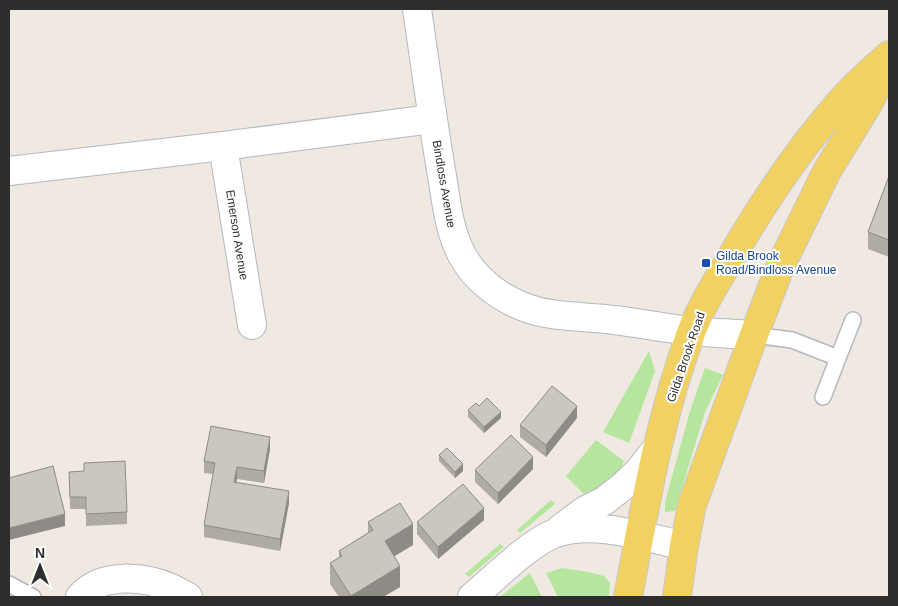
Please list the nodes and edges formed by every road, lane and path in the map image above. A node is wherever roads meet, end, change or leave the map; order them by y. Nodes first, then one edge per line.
1 (417, 9) edge
2 (889, 55) edge
3 (889, 63) edge
4 (432, 119) junction
5 (223, 146) junction
6 (9, 171) edge
7 (853, 320) dead end
8 (252, 325) dead end
9 (692, 331) junction
10 (754, 335) junction
11 (838, 358) junction
12 (823, 397) dead end
13 (657, 448) junction
14 (554, 534) junction
15 (639, 535) junction
16 (684, 546) junction
17 (9, 584) edge
18 (33, 597) edge
19 (80, 597) edge
20 (188, 597) edge
21 (472, 597) edge
22 (628, 597) edge
23 (677, 597) edge

1 - 4 street, Bindloss Avenue
2 - 9 main road, Gilda Brook Road
3 - 10 main road
4 - 5 street
4 - 9 street, Bindloss Avenue
5 - 6 street
5 - 8 street, Emerson Avenue
7 - 11 lane
9 - 10 street, Bindloss Avenue
9 - 13 main road, Gilda Brook Road
10 - 11 lane
10 - 16 main road
11 - 12 lane
13 - 14 street
13 - 15 main road, Gilda Brook Road
14 - 15 street
14 - 21 street
15 - 16 street
15 - 22 main road, Gilda Brook Road
16 - 23 main road
17 - 18 lane
19 - 20 street

